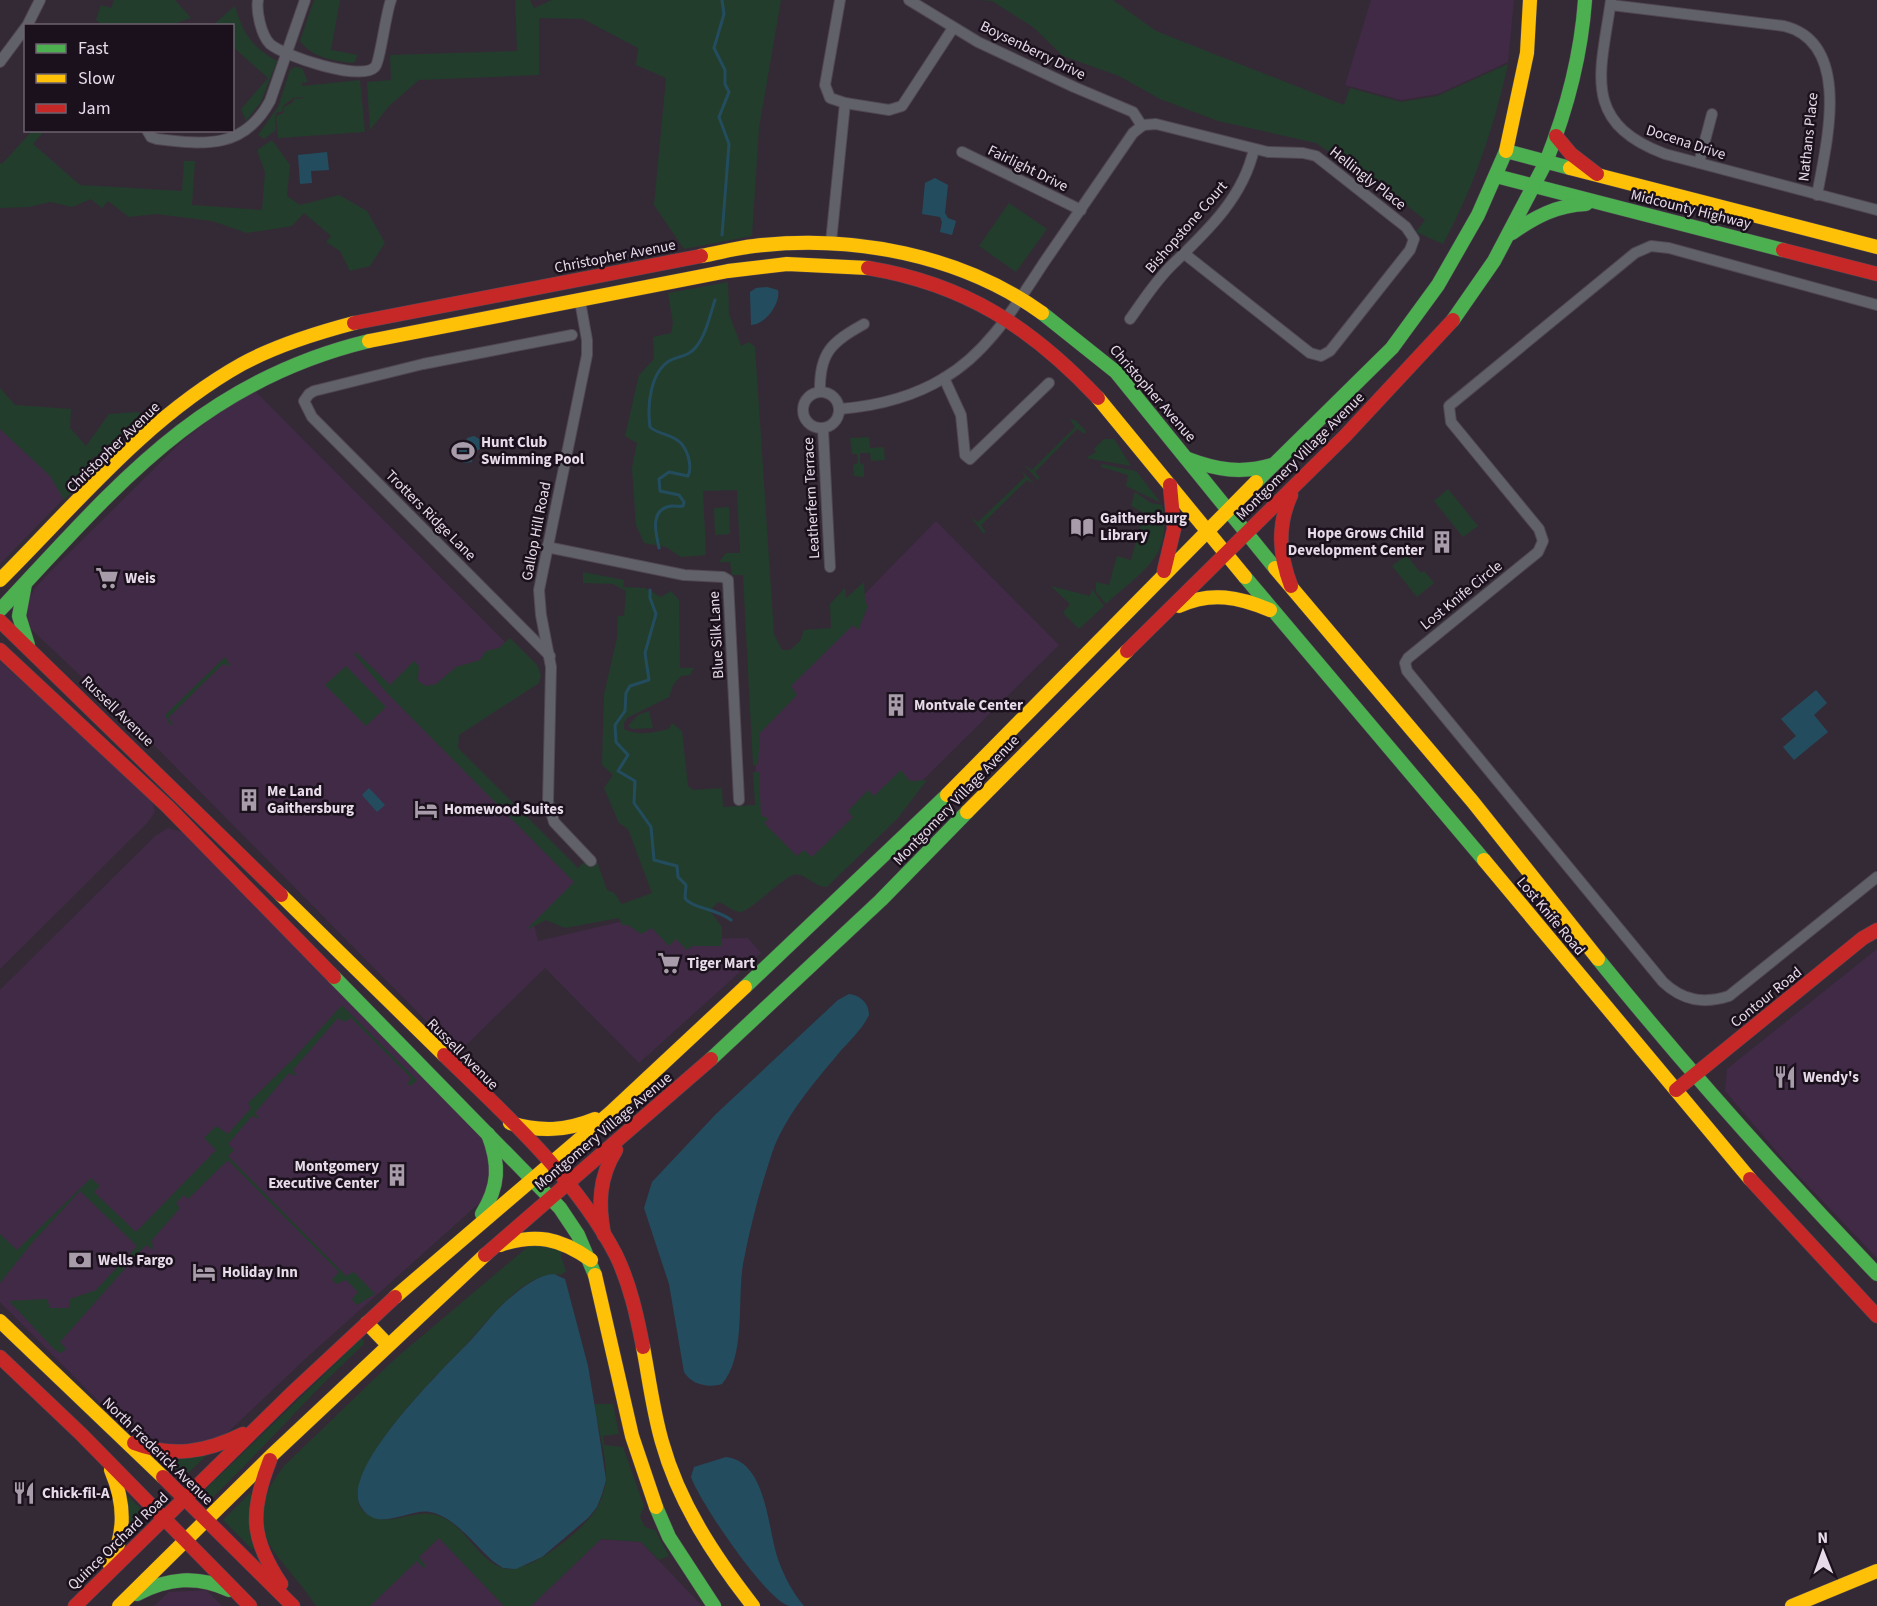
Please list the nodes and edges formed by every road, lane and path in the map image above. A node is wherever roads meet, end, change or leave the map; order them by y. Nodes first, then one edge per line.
1 (40, 0) edge
2 (258, 0) edge
3 (305, 0) edge
4 (391, 0) edge
5 (840, 0) edge
6 (909, 0) edge
7 (1530, 0) edge
8 (1585, 0) edge
9 (1611, 3) edge
10 (27, 24) edge
11 (953, 28) junction
12 (24, 29) edge
13 (288, 52) junction
14 (0, 62) edge
15 (845, 103) junction
16 (1712, 114) dead end
17 (1142, 126) junction
18 (148, 132) edge
19 (236, 133) edge
20 (1556, 136) junction
21 (1254, 149) junction
22 (1506, 151) junction
23 (962, 152) dead end
24 (1546, 162) junction
25 (1699, 163) junction
26 (1496, 176) junction
27 (1600, 176) junction
28 (1535, 186) junction
29 (1817, 195) junction
30 (1602, 204) junction
31 (1081, 210) junction
32 (1877, 210) edge
33 (1507, 238) junction
34 (831, 242) junction
35 (1877, 246) edge
36 (1185, 255) junction
37 (1877, 274) edge
38 (1020, 298) junction
39 (580, 301) junction
40 (1877, 305) edge
41 (1007, 318) junction
42 (1130, 319) dead end
43 (864, 324) dead end
44 (572, 335) dead end
45 (944, 378) junction
46 (1049, 383) dead end
47 (819, 392) junction
48 (840, 409) junction
49 (823, 429) junction
50 (1188, 459) junction
51 (1275, 464) junction
52 (1297, 484) junction
53 (1170, 485) junction
54 (1228, 510) junction
55 (1208, 530) junction
56 (1247, 532) junction
57 (547, 547) junction
58 (1226, 554) junction
59 (830, 567) dead end
60 (0, 580) edge
61 (27, 580) junction
62 (1160, 580) junction
63 (1291, 586) junction
64 (0, 610) edge
65 (1270, 610) junction
66 (1165, 614) junction
67 (0, 621) edge
68 (29, 648) junction
69 (2, 653) edge
70 (550, 656) junction
71 (740, 800) dead end
72 (591, 861) dead end
73 (1877, 878) edge
74 (1877, 930) edge
75 (1693, 1077) junction
76 (1676, 1090) junction
77 (610, 1113) junction
78 (510, 1123) junction
79 (488, 1134) junction
80 (624, 1138) junction
81 (548, 1164) junction
82 (531, 1179) junction
83 (566, 1185) junction
84 (550, 1198) junction
85 (467, 1233) junction
86 (604, 1235) junction
87 (493, 1248) junction
88 (591, 1260) junction
89 (1877, 1274) edge
90 (1877, 1316) edge
91 (0, 1321) edge
92 (367, 1323) junction
93 (388, 1345) junction
94 (0, 1357) edge
95 (257, 1427) junction
96 (124, 1438) junction
97 (272, 1455) junction
98 (107, 1461) junction
99 (184, 1499) junction
100 (164, 1519) junction
101 (205, 1520) junction
102 (185, 1540) junction
103 (1877, 1571) edge
104 (101, 1579) junction
105 (246, 1601) edge
106 (121, 1604) edge
107 (75, 1606) edge
108 (293, 1606) edge
109 (298, 1606) edge
110 (714, 1606) edge
111 (753, 1606) edge
112 (1792, 1606) edge

1 - 10 street
2 - 13 street
3 - 13 street
4 - 13 street
5 - 15 street
6 - 11 street, Boysenberry Drive
7 - 22 street, Montgomery Village Avenue
8 - 20 street, Montgomery Village Avenue
9 - 25 street, Docena Drive
9 - 29 street, Nathans Place
11 - 15 street
11 - 17 street, Boysenberry Drive
12 - 14 street
13 - 19 street
15 - 34 street
16 - 25 street
17 - 21 street, Hellingly Place
17 - 31 street
18 - 19 street
20 - 24 street, Montgomery Village Avenue
20 - 27 street
21 - 36 street, Bishopstone Court
21 - 36 street, Hellingly Place
22 - 24 street, Midcounty Highway
22 - 26 street, Montgomery Village Avenue
23 - 31 street, Fairlight Drive
24 - 27 street, Midcounty Highway
24 - 28 street, Montgomery Village Avenue
25 - 29 street, Docena Drive
26 - 28 street, Midcounty Highway
26 - 51 street, Montgomery Village Avenue
27 - 35 street, Midcounty Highway
28 - 30 street, Midcounty Highway
28 - 33 street, Montgomery Village Avenue
29 - 32 street, Docena Drive
30 - 33 street
30 - 37 street, Midcounty Highway
31 - 38 street
33 - 52 street, Montgomery Village Avenue
34 - 38 street, Christopher Avenue
34 - 60 street, Christopher Avenue
36 - 42 street, Bishopstone Court
38 - 41 street
38 - 50 street, Christopher Avenue
39 - 41 street
39 - 57 street, Gallop Hill Road
39 - 61 street
40 - 73 street, Lost Knife Circle
41 - 45 street
41 - 53 street
43 - 47 street, Leatherfern Terrace
44 - 70 street, Trotters Ridge Lane
45 - 46 street
45 - 48 street
47 - 48 street
47 - 49 street, Leatherfern Terrace
48 - 49 street
49 - 59 street, Leatherfern Terrace
50 - 51 street
50 - 54 street, Christopher Avenue
51 - 54 street, Montgomery Village Avenue
52 - 56 street, Montgomery Village Avenue
52 - 63 street
53 - 55 street
53 - 62 street
54 - 55 street, Montgomery Village Avenue
54 - 56 street, Lost Knife Road
55 - 58 street, Lost Knife Road
55 - 62 street, Montgomery Village Avenue
56 - 58 street, Montgomery Village Avenue
56 - 63 street, Lost Knife Road
57 - 70 street, Gallop Hill Road
57 - 71 street, Blue Silk Lane
58 - 65 street, Lost Knife Road
58 - 66 street, Montgomery Village Avenue
61 - 64 street
61 - 68 street
62 - 77 street, Montgomery Village Avenue
63 - 75 street, Lost Knife Road
65 - 66 street
65 - 76 street, Lost Knife Road
66 - 80 street, Montgomery Village Avenue
67 - 68 street, Russell Avenue
68 - 78 street, Russell Avenue
69 - 79 street
70 - 72 street, Gallop Hill Road
74 - 75 street, Contour Road
75 - 76 street, Contour Road
75 - 89 street, Lost Knife Road
76 - 90 street, Lost Knife Road
77 - 78 street
77 - 81 street, Montgomery Village Avenue
78 - 81 street, Russell Avenue
79 - 82 street
79 - 85 street
80 - 83 street, Montgomery Village Avenue
80 - 86 street
81 - 82 street, Montgomery Village Avenue
81 - 83 street, Russell Avenue
82 - 84 street
82 - 85 street, Montgomery Village Avenue
83 - 84 street, Montgomery Village Avenue
83 - 86 street, Russell Avenue
84 - 87 street, Montgomery Village Avenue
84 - 88 street
85 - 92 street, Montgomery Village Avenue
86 - 111 street, Russell Avenue
87 - 88 street
87 - 93 street, Montgomery Village Avenue
88 - 110 street
91 - 96 street, North Frederick Avenue
92 - 93 street
92 - 95 street, Montgomery Village Avenue
93 - 97 street, Montgomery Village Avenue
94 - 98 street
95 - 96 street
95 - 99 street, Montgomery Village Avenue
96 - 99 street, North Frederick Avenue
97 - 101 street, Montgomery Village Avenue
97 - 109 street
98 - 100 street
98 - 104 street
99 - 100 street, Quince Orchard Road
99 - 101 street, North Frederick Avenue
100 - 102 street
100 - 104 street, Quince Orchard Road
101 - 102 street
101 - 108 street, North Frederick Avenue
102 - 105 street
102 - 106 street
103 - 112 street
104 - 107 street, Quince Orchard Road
105 - 106 street

